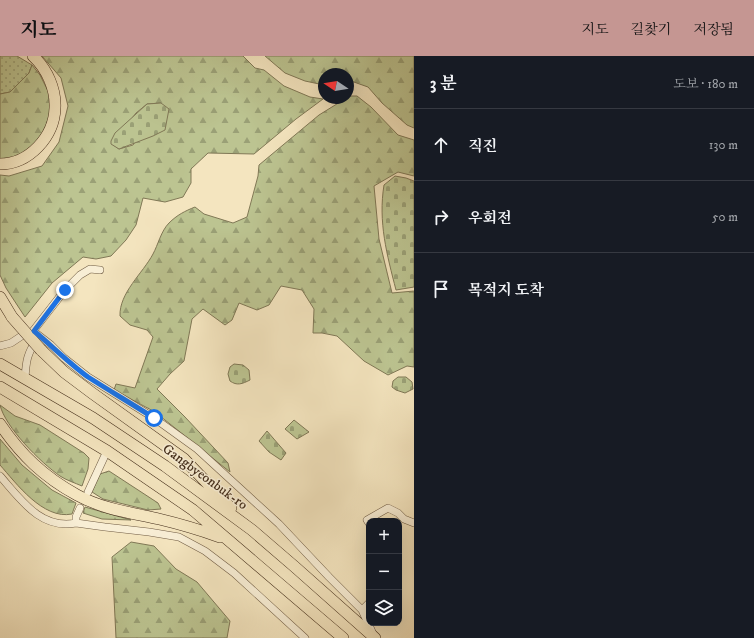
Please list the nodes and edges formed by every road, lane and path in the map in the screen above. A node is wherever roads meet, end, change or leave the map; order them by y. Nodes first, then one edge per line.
1 (33, 56) edge
2 (0, 164) edge
3 (100, 270) dead end
4 (0, 297) edge
5 (36, 333) junction
6 (0, 346) edge
7 (0, 364) edge
8 (25, 378) junction
9 (0, 387) edge
10 (0, 424) edge
11 (107, 451) junction
12 (0, 476) edge
13 (88, 492) dead end
14 (80, 508) dead end
15 (370, 518) edge
16 (76, 522) junction
17 (414, 523) edge
18 (252, 530) junction
19 (226, 538) junction
20 (366, 606) edge
21 (362, 610) junction
22 (305, 638) edge
23 (343, 638) edge
24 (375, 638) edge

1 - 2 highway
3 - 5 street
4 - 18 highway, bridge
5 - 6 street
5 - 8 street
5 - 21 street
7 - 8 highway, Gangbyeonbuk-ro
8 - 18 highway, Gangbyeonbuk-ro
9 - 11 highway
10 - 19 highway
11 - 13 street
11 - 19 highway
12 - 16 street
14 - 16 street
15 - 17 street
16 - 22 street
18 - 24 highway, Gangbyeonbuk-ro
19 - 23 highway
20 - 21 street
21 - 24 street

